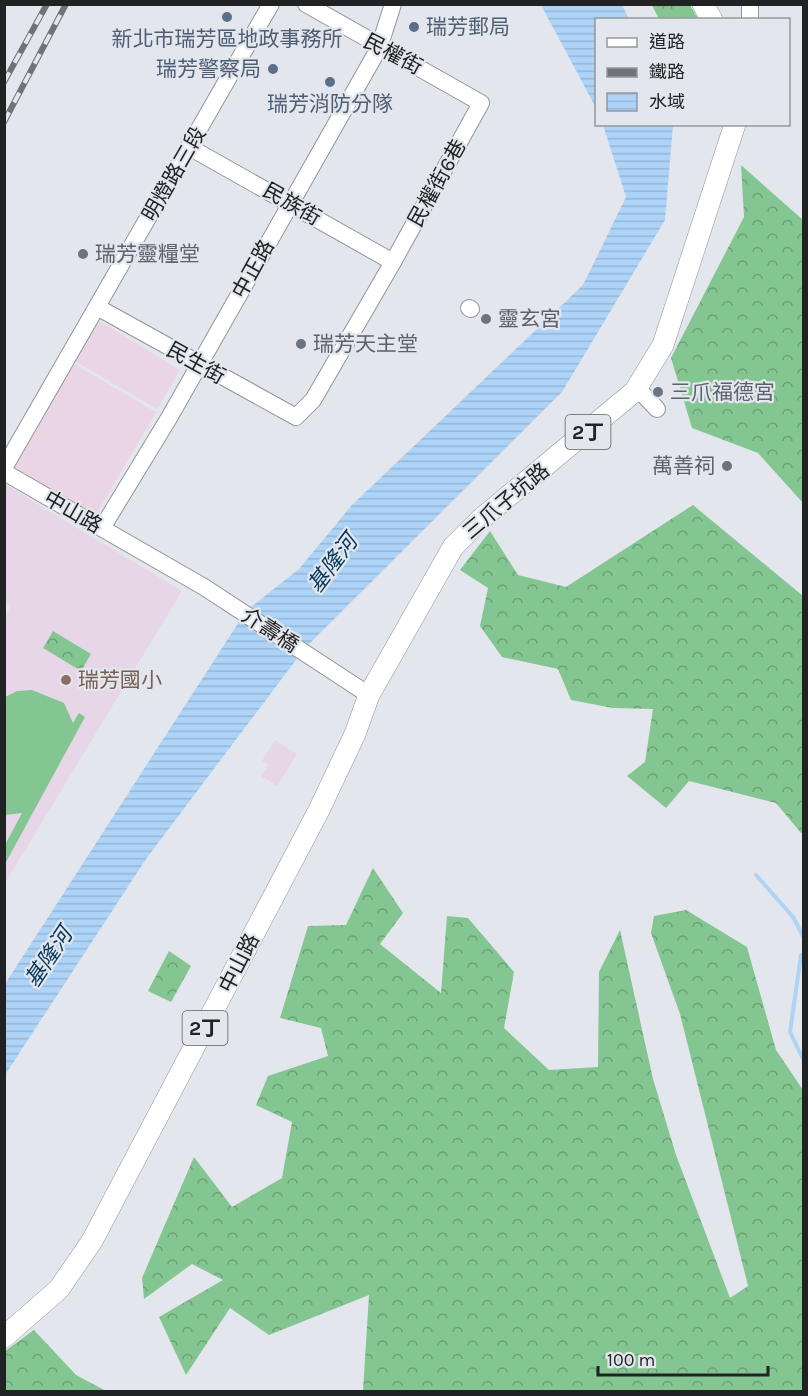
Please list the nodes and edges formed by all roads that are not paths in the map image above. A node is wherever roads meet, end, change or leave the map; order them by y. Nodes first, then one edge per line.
1 (271, 4) edge
2 (306, 4) edge
3 (393, 4) edge
4 (703, 4) edge
5 (710, 18) edge
6 (379, 48) junction
7 (481, 103) joint
8 (734, 126) edge
9 (189, 147) junction
10 (290, 202) junction
11 (393, 262) junction
12 (97, 307) junction
13 (199, 364) junction
14 (637, 387) junction
15 (657, 409) dead end
16 (296, 417) joint
17 (4, 470) edge
18 (102, 528) junction
19 (204, 587) joint
20 (369, 695) junction
21 (4, 1337) edge

1 - 9 street, 明燈路三段
2 - 6 street, 民權街
3 - 6 street, 中正路
4 - 5 main road
6 - 7 street, 民權街
6 - 10 street, 中正路
7 - 11 street, 民權街6巷
8 - 14 main road, 三爪子坑路 / 2丁
9 - 10 street, 民族街
9 - 12 street, 明燈路三段
10 - 11 street, 民族街
10 - 13 street, 中正路
11 - 16 street, 民權街6巷
12 - 13 street, 民生街
12 - 17 street, 明燈路三段
13 - 16 street, 民生街
13 - 18 street, 中正路
14 - 15 street
14 - 20 main road, 三爪子坑路 / 2丁
17 - 18 street, 中山路
18 - 19 street, 中山路
19 - 20 street, 介壽橋
20 - 21 main road, 中山路 / 2丁

